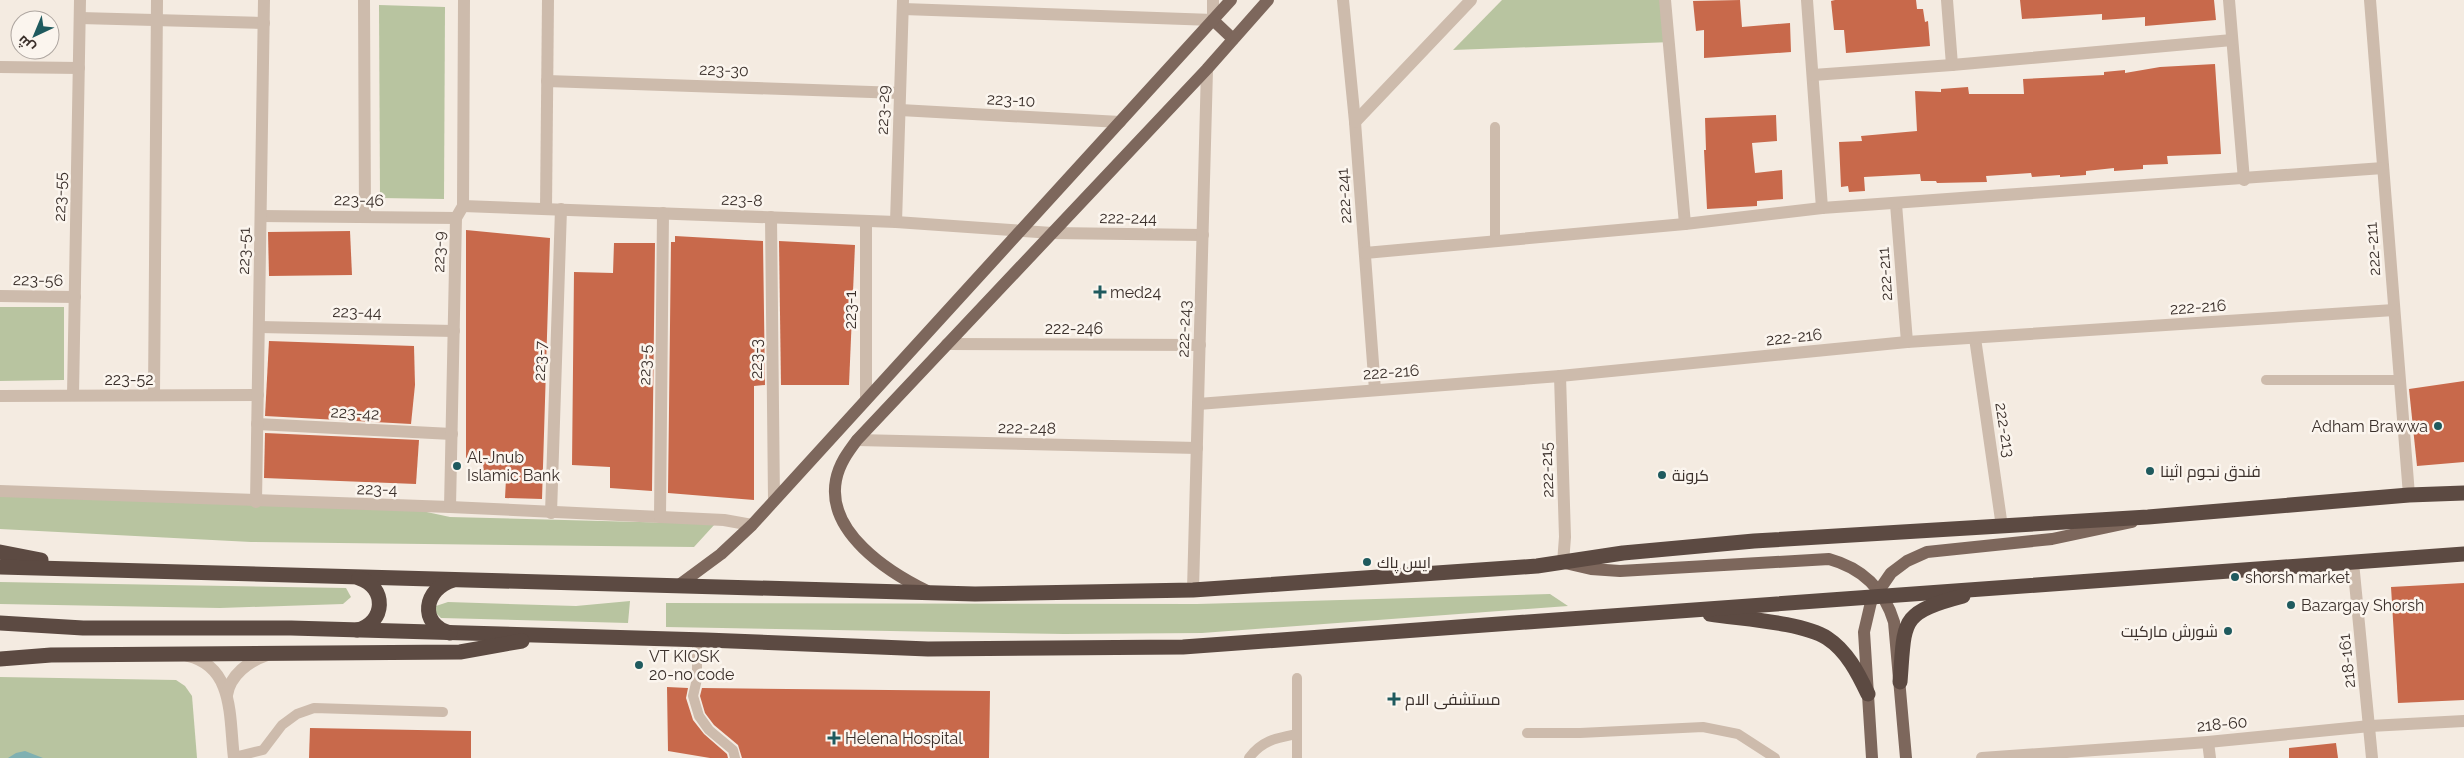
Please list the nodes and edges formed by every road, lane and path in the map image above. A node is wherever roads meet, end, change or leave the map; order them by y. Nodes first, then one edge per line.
1 (80, 0) edge
2 (157, 0) edge
3 (264, 0) edge
4 (364, 0) edge
5 (464, 0) edge
6 (548, 0) edge
7 (1213, 0) edge
8 (1231, 0) edge
9 (1268, 0) edge
10 (1343, 0) edge
11 (1471, 0) edge
12 (1665, 0) edge
13 (1807, 0) edge
14 (1947, 0) edge
15 (2229, 0) edge
16 (2370, 0) edge
17 (903, 4) edge
18 (80, 18) junction
19 (157, 20) junction
20 (1213, 20) junction
21 (264, 23) junction
22 (1233, 39) junction
23 (2232, 40) junction
24 (1952, 65) junction
25 (0, 67) edge
26 (79, 68) junction
27 (1207, 69) junction
28 (1813, 75) junction
29 (547, 81) junction
30 (900, 92) junction
31 (900, 110) junction
32 (1120, 122) junction
33 (1355, 122) junction
34 (1495, 127) dead end
35 (2383, 168) junction
36 (2244, 180) junction
37 (1896, 204) junction
38 (463, 206) junction
39 (1822, 208) junction
40 (546, 209) junction
41 (560, 209) junction
42 (663, 213) junction
43 (261, 216) junction
44 (365, 216) junction
45 (771, 217) junction
46 (456, 218) junction
47 (866, 221) junction
48 (896, 222) junction
49 (1685, 224) junction
50 (1020, 232) junction
51 (1052, 233) junction
52 (1202, 235) junction
53 (1494, 241) junction
54 (1365, 253) junction
55 (0, 296) edge
56 (75, 297) junction
57 (2394, 310) junction
58 (259, 327) junction
59 (454, 331) junction
60 (1975, 338) junction
61 (1907, 342) junction
62 (948, 344) junction
63 (1200, 345) junction
64 (1560, 376) junction
65 (2266, 380) dead end
66 (2400, 380) junction
67 (1376, 390) junction
68 (73, 395) junction
69 (154, 395) junction
70 (258, 395) junction
71 (0, 396) edge
72 (866, 399) junction
73 (1198, 404) junction
74 (257, 424) junction
75 (452, 434) junction
76 (857, 440) junction
77 (1197, 448) junction
78 (0, 491) edge
79 (2464, 492) edge
80 (2410, 495) junction
81 (774, 500) junction
82 (256, 502) junction
83 (450, 507) junction
84 (552, 513) junction
85 (660, 517) junction
86 (2148, 517) junction
87 (752, 525) junction
88 (2002, 527) junction
89 (0, 552) edge
90 (2464, 554) edge
91 (2353, 562) junction
92 (1563, 563) junction
93 (0, 567) edge
94 (77, 568) junction
95 (353, 576) junction
96 (455, 579) junction
97 (679, 585) junction
98 (2001, 586) junction
99 (1193, 590) junction
100 (929, 593) junction
101 (1878, 593) junction
102 (1684, 610) junction
103 (0, 623) edge
104 (351, 631) junction
105 (451, 633) junction
106 (554, 636) junction
107 (697, 640) junction
108 (273, 653) junction
109 (183, 654) junction
110 (0, 659) edge
111 (1297, 678) dead end
112 (1900, 682) junction
113 (1868, 694) junction
114 (227, 698) junction
115 (443, 712) dead end
116 (2464, 721) edge
117 (2370, 726) junction
118 (1527, 733) dead end
119 (1297, 734) junction
120 (2208, 742) junction
121 (2063, 755) edge
122 (234, 757) edge
123 (735, 758) edge
124 (1249, 758) edge
125 (1298, 758) edge
126 (1775, 758) edge
127 (1872, 758) edge
128 (1906, 758) edge
129 (1982, 758) edge
130 (2210, 758) edge
131 (2372, 758) edge

1 - 18 street, 223-55
2 - 19 street
3 - 21 street, 223-51
4 - 44 street
5 - 38 street, 223-9
6 - 29 street
7 - 20 street
8 - 20 main road
9 - 22 main road
10 - 33 street, 222-241
11 - 33 street
12 - 49 street
13 - 28 street
14 - 24 street
15 - 23 street
16 - 35 street, 222-211
17 - 20 street
17 - 30 street, 223-29
18 - 19 street
18 - 26 street, 223-55
19 - 21 street
19 - 69 street
20 - 22 main road
20 - 32 main road
21 - 43 street, 223-51
22 - 27 main road
23 - 24 street
23 - 36 street
24 - 28 street
25 - 26 street
26 - 56 street, 223-55
27 - 51 main road
27 - 52 street, 222-243
28 - 39 street
29 - 30 street, 223-30
29 - 40 street
30 - 31 street, 223-29
31 - 32 street, 223-10
31 - 48 street, 223-29
32 - 50 main road
33 - 54 street, 222-241
34 - 53 lane
35 - 36 street
35 - 57 street, 222-211
36 - 37 street
37 - 39 street
37 - 61 street, 222-211
38 - 40 street, 223-8
38 - 46 street, 223-9
39 - 49 street
40 - 41 street, 223-8
41 - 42 street, 223-8
41 - 84 street, 223-7
42 - 45 street, 223-8
42 - 85 street, 223-5
43 - 44 street, 223-46
43 - 58 street, 223-51
44 - 46 street, 223-46
45 - 47 street, 223-8
45 - 81 street, 223-3
46 - 59 street, 223-9
47 - 48 street, 223-8
47 - 72 street, 223-1
48 - 50 street, 223-8
49 - 53 street
50 - 51 street, 222-244
50 - 72 main road
51 - 52 street, 222-244
51 - 62 main road
52 - 63 street, 222-243
53 - 54 street
54 - 67 street, 222-241
55 - 56 street, 223-56
56 - 68 street, 223-55
57 - 60 street, 222-216
57 - 66 street, 222-211
58 - 59 street, 223-44
58 - 70 street, 223-51
59 - 75 street, 223-9
60 - 61 street, 222-216
60 - 88 street, 222-213
61 - 64 street, 222-216
62 - 63 street, 222-246
62 - 76 main road
63 - 73 street, 222-243
64 - 67 street, 222-216
64 - 92 street, 222-215
65 - 66 lane
66 - 80 street, 222-211
67 - 73 street, 222-216
68 - 69 street, 223-52
68 - 71 street, 223-52
69 - 70 street, 223-52
70 - 74 street, 223-51
72 - 81 main road
73 - 77 street, 222-243
74 - 75 street, 223-42
74 - 82 street, 223-51
75 - 83 street, 223-9
76 - 77 street, 222-248
76 - 100 main road
77 - 99 street, 222-243
78 - 82 street, 223-4
79 - 80 highway
80 - 86 highway
81 - 87 main road
82 - 83 street, 223-4
83 - 84 street, 223-4
84 - 85 street, 223-4
85 - 87 street, 223-4
86 - 88 highway
86 - 101 main road
87 - 97 main road
88 - 92 highway
89 - 94 highway
90 - 91 highway
91 - 98 highway
91 - 117 street, 218-161
92 - 99 highway
92 - 101 main road
93 - 94 highway
94 - 95 highway
95 - 96 highway
95 - 104 highway
96 - 97 highway
96 - 105 highway
97 - 100 highway
98 - 101 highway
98 - 112 highway
99 - 100 highway
101 - 102 highway
101 - 112 main road
101 - 113 main road
102 - 107 highway
102 - 113 highway
103 - 104 highway
104 - 105 highway
105 - 106 highway
106 - 107 highway
106 - 108 highway
107 - 123 lane
108 - 109 highway
108 - 114 street
109 - 110 highway
109 - 114 street
111 - 119 lane
112 - 128 main road
113 - 127 main road
114 - 122 street
115 - 122 lane
116 - 117 street, 218-60
117 - 120 street, 218-60
117 - 131 street, 218-161
118 - 126 lane
119 - 124 lane
119 - 125 lane
120 - 121 street, 218-60
120 - 130 street
121 - 129 street, 218-60

